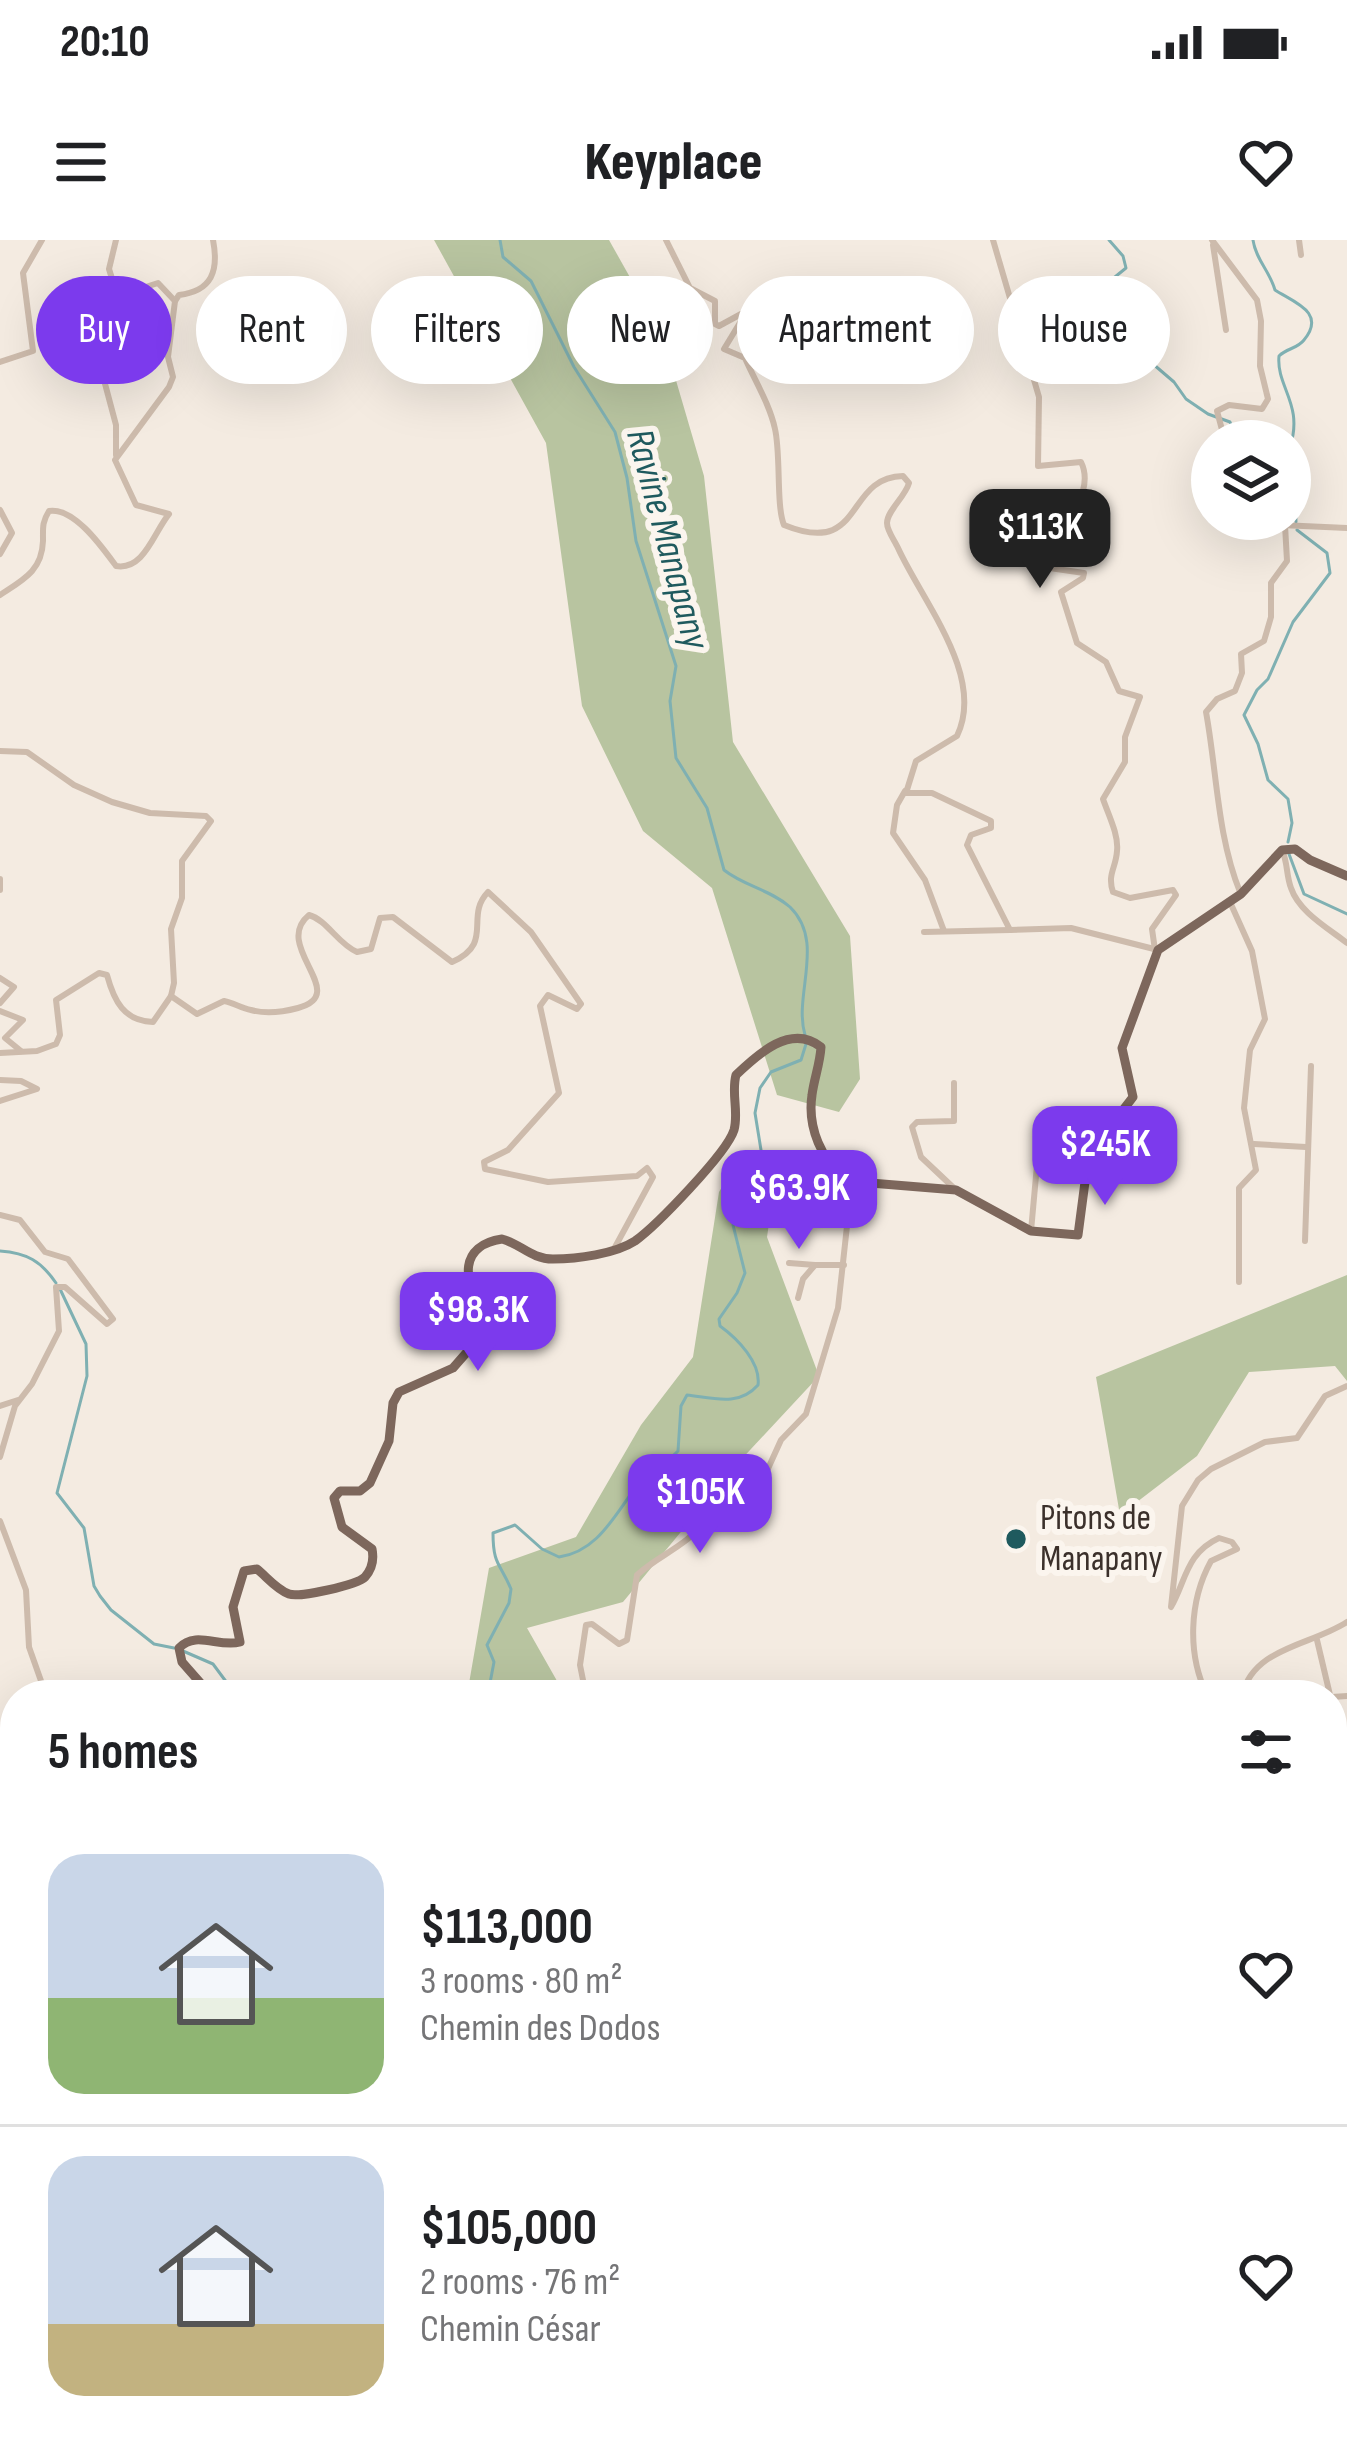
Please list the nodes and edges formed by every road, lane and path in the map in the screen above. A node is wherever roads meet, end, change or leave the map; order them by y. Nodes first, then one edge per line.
1 (42, 240) edge
2 (116, 240) edge
3 (212, 240) edge
4 (666, 240) edge
5 (993, 240) edge
6 (1299, 240) edge
7 (1212, 242) edge
8 (1301, 255) dead end
9 (175, 301) junction
10 (1226, 331) dead end
11 (0, 362) edge
12 (105, 384) edge
13 (1220, 420) edge
14 (116, 455) junction
15 (0, 510) edge
16 (1311, 526) edge
17 (1347, 528) edge
18 (1286, 540) edge
19 (0, 554) edge
20 (0, 595) edge
21 (0, 751) edge
22 (905, 790) junction
23 (1282, 850) junction
24 (1347, 876) edge
25 (0, 879) edge
26 (0, 890) edge
27 (1241, 894) junction
28 (1230, 902) junction
29 (1010, 930) junction
30 (924, 932) dead end
31 (944, 932) junction
32 (1347, 943) edge
33 (1157, 950) junction
34 (0, 978) edge
35 (171, 996) junction
36 (0, 1006) edge
37 (21, 1051) junction
38 (0, 1053) edge
39 (1311, 1066) dead end
40 (0, 1080) edge
41 (954, 1083) dead end
42 (0, 1101) edge
43 (1039, 1143) dead end
44 (1254, 1144) junction
45 (1306, 1147) junction
46 (846, 1181) junction
47 (956, 1190) junction
48 (0, 1215) edge
49 (1031, 1231) junction
50 (1305, 1241) dead end
51 (614, 1249) junction
52 (789, 1263) dead end
53 (815, 1265) junction
54 (844, 1265) junction
55 (1239, 1282) dead end
56 (798, 1298) dead end
57 (1347, 1386) edge
58 (18, 1400) junction
59 (0, 1406) edge
60 (0, 1456) edge
61 (0, 1521) edge
62 (1347, 1622) edge
63 (1317, 1640) junction
64 (41, 1680) edge
65 (198, 1680) edge
66 (583, 1680) edge
67 (1201, 1680) edge
68 (1247, 1680) edge
69 (1327, 1680) edge

1 - 11 street
2 - 9 street
3 - 9 street
4 - 22 street
5 - 33 street
6 - 8 street
7 - 10 street
7 - 13 street
9 - 14 street
12 - 14 street
14 - 20 street
15 - 19 street
16 - 17 street
18 - 27 street
21 - 35 street
22 - 29 street
22 - 31 street
23 - 24 main road
23 - 27 main road
23 - 32 street
25 - 26 street
27 - 28 main road
28 - 33 main road
28 - 44 street
29 - 31 street
29 - 33 street
30 - 31 street
33 - 49 main road
34 - 36 street
35 - 37 street
35 - 51 street
36 - 37 street
37 - 38 street
39 - 45 street
40 - 42 street
41 - 47 street
43 - 49 street
44 - 45 street
44 - 55 street
45 - 50 street
46 - 47 main road
46 - 51 main road
46 - 54 street
47 - 49 main road
48 - 58 street
51 - 65 main road
52 - 53 street
53 - 54 street
53 - 56 street
54 - 66 street
57 - 67 street
58 - 59 street
58 - 60 street
61 - 64 street
62 - 63 street
63 - 68 street
63 - 69 street

